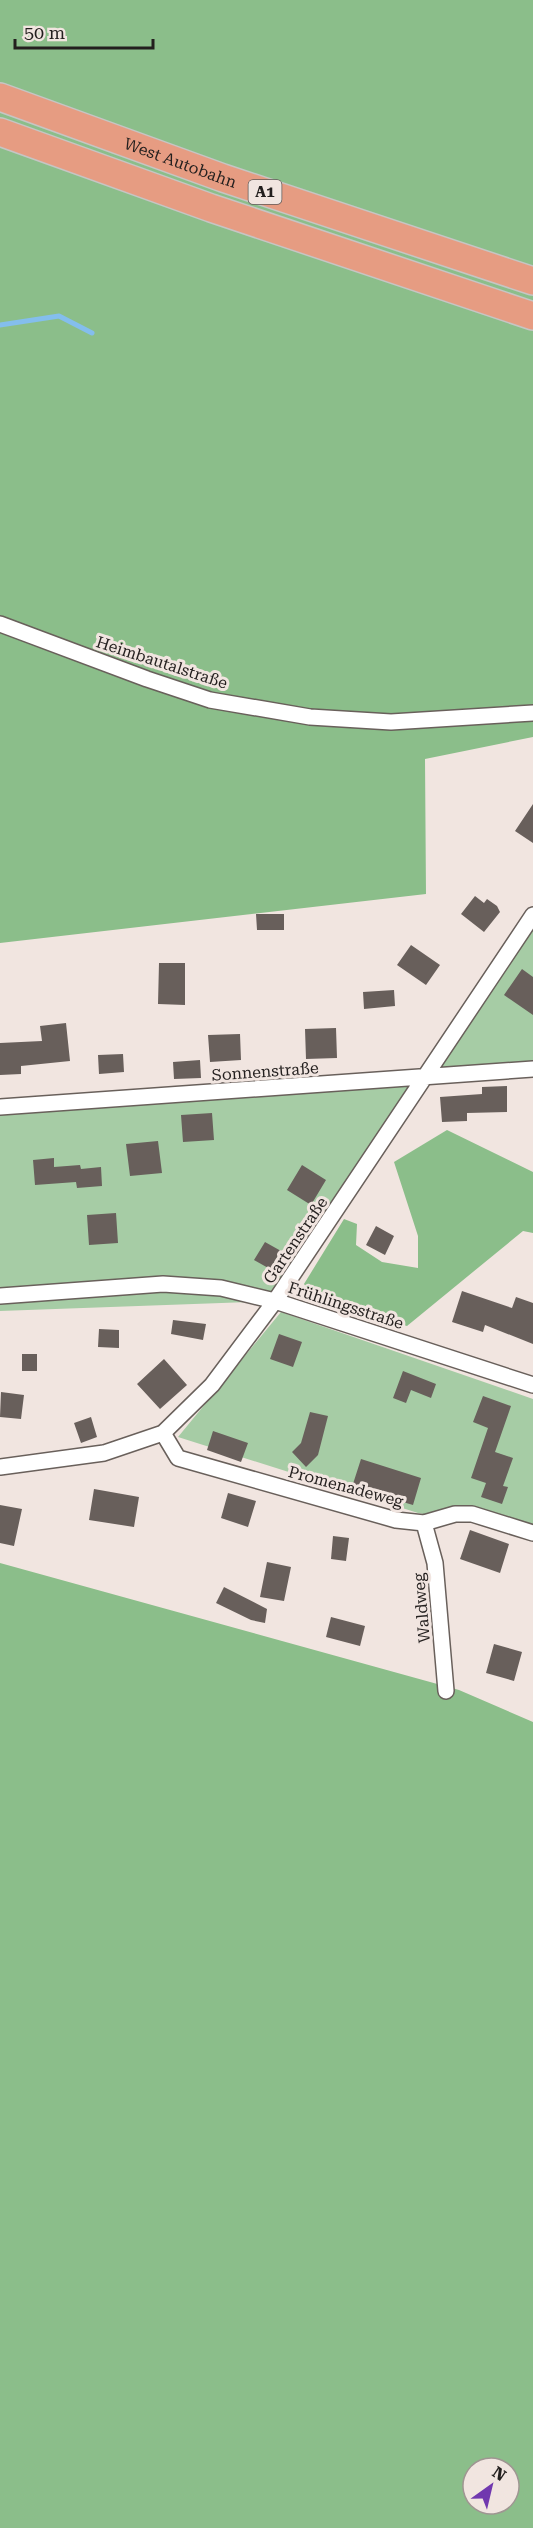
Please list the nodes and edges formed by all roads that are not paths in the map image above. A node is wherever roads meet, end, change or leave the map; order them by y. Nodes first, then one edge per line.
1 (0, 97) edge
2 (0, 132) edge
3 (533, 281) edge
4 (533, 316) edge
5 (0, 624) edge
6 (533, 713) edge
7 (533, 915) edge
8 (533, 1069) edge
9 (425, 1077) junction
10 (0, 1107) edge
11 (0, 1296) edge
12 (275, 1301) junction
13 (533, 1385) edge
14 (163, 1433) junction
15 (0, 1467) edge
16 (424, 1523) junction
17 (533, 1533) edge
18 (446, 1690) dead end

1 - 3 highway, West Autobahn / A1
2 - 4 highway, West Autobahn / A1
5 - 6 street, Heimbautalstraße
7 - 9 street, Gartenstraße
8 - 9 street, Sonnenstraße
9 - 10 street, Sonnenstraße
9 - 12 street, Gartenstraße
11 - 12 street, Frühlingsstraße
12 - 13 street, Frühlingsstraße
12 - 14 street, Gartenstraße
14 - 15 street, Gartenstraße
14 - 16 street, Promenadeweg
16 - 17 street, Promenadeweg
16 - 18 street, Waldweg

